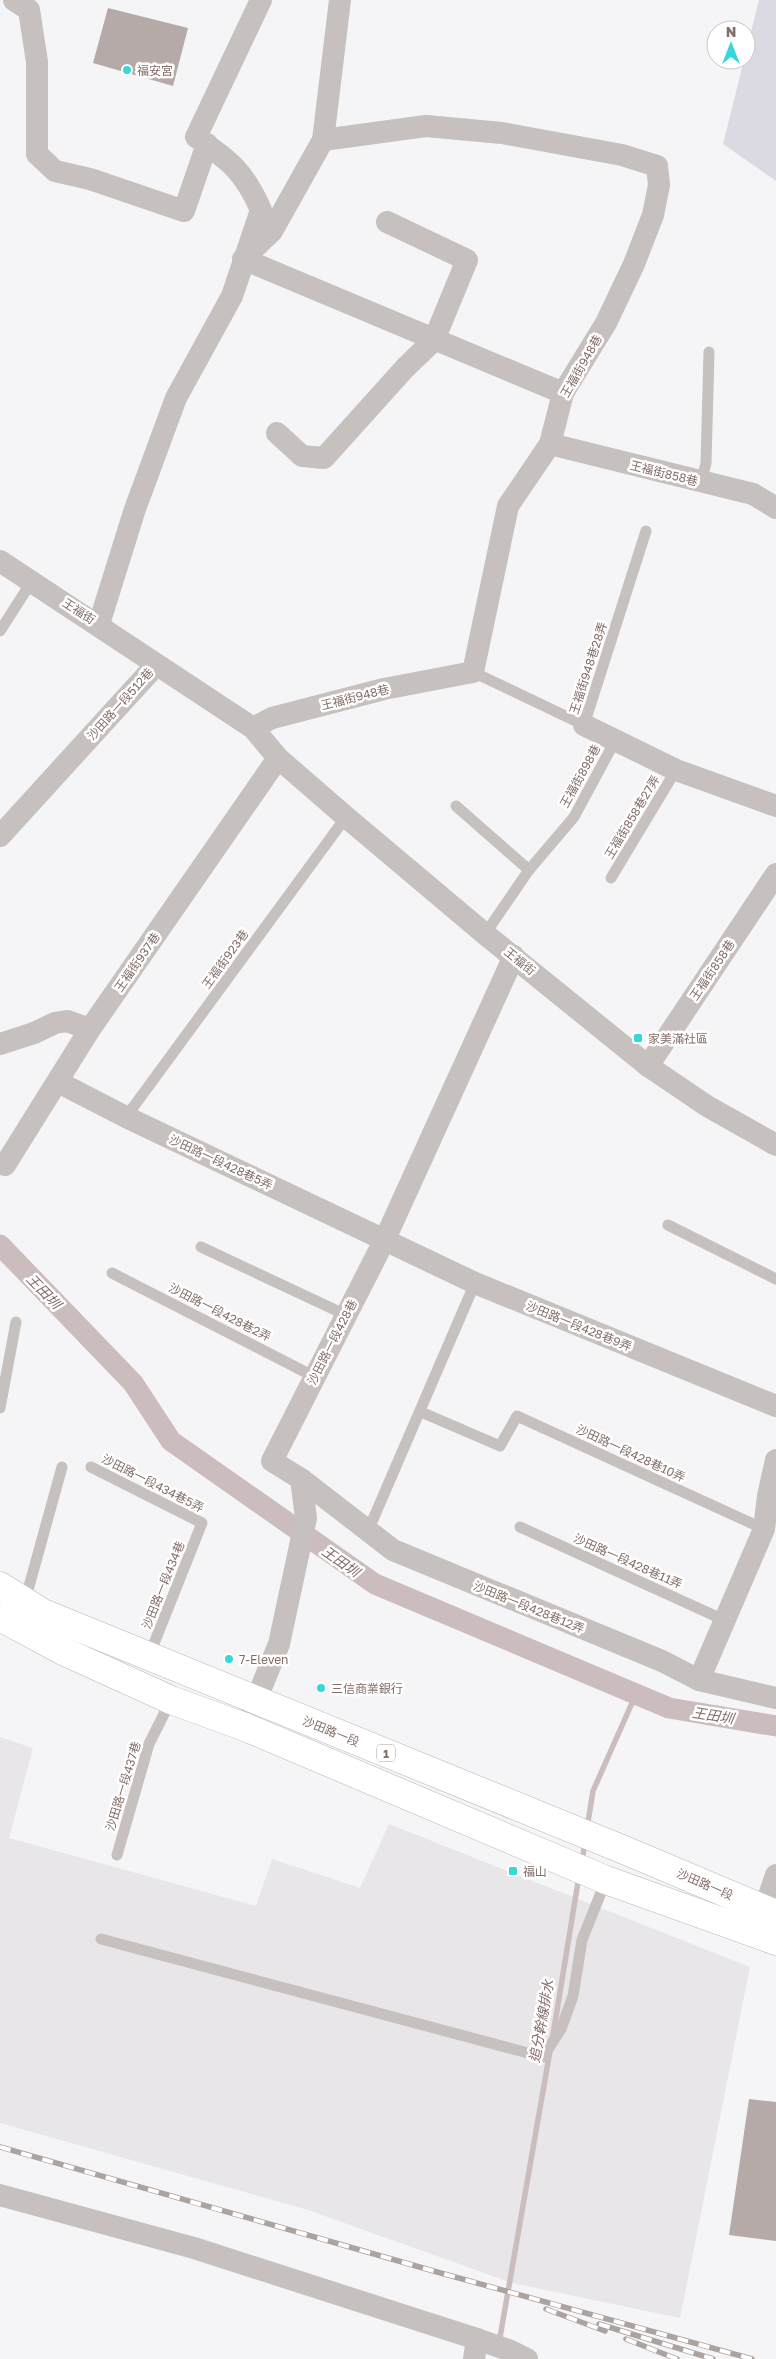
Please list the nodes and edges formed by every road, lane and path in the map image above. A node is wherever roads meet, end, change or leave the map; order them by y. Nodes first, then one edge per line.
1 (14, 0) edge
2 (261, 0) edge
3 (340, 0) edge
4 (323, 140) junction
5 (207, 144) junction
6 (387, 222) dead end
7 (243, 258) junction
8 (434, 340) junction
9 (709, 352) dead end
10 (563, 393) junction
11 (277, 433) dead end
12 (550, 444) junction
13 (701, 483) junction
14 (776, 508) edge
15 (646, 531) dead end
16 (0, 561) edge
17 (32, 581) junction
18 (99, 624) junction
19 (0, 631) edge
20 (156, 665) junction
21 (473, 672) junction
22 (584, 725) junction
23 (254, 728) junction
24 (615, 741) junction
25 (278, 758) junction
26 (676, 770) junction
27 (456, 806) dead end
28 (776, 806) edge
29 (346, 817) junction
30 (0, 836) edge
31 (529, 870) junction
32 (776, 874) edge
33 (611, 878) dead end
34 (485, 934) junction
35 (514, 956) junction
36 (90, 1029) junction
37 (0, 1044) edge
38 (648, 1066) junction
39 (58, 1082) junction
40 (126, 1117) junction
41 (776, 1144) edge
42 (0, 1163) edge
43 (668, 1225) dead end
44 (385, 1238) junction
45 (201, 1247) dead end
46 (112, 1273) dead end
47 (776, 1279) edge
48 (475, 1283) junction
49 (346, 1315) junction
50 (16, 1322) dead end
51 (314, 1376) junction
52 (776, 1406) edge
53 (0, 1408) edge
54 (421, 1412) junction
55 (776, 1460) edge
56 (62, 1467) dead end
57 (91, 1467) dead end
58 (301, 1479) junction
59 (202, 1523) joint
60 (520, 1527) dead end
61 (764, 1529) junction
62 (368, 1531) junction
63 (0, 1586) edge
64 (25, 1602) junction
65 (0, 1617) edge
66 (724, 1620) junction
67 (149, 1656) junction
68 (699, 1680) junction
69 (776, 1698) edge
70 (171, 1700) junction
71 (255, 1700) junction
72 (245, 1727) junction
73 (117, 1855) dead end
74 (776, 1875) edge
75 (606, 1880) junction
76 (768, 1925) edge
77 (101, 1938) dead end
78 (0, 2195) edge
79 (476, 2349) edge
80 (519, 2355) edge

1 - 5 street
2 - 5 street
3 - 4 street
4 - 7 street
4 - 10 street, 王福街948巷
5 - 7 street
6 - 8 street
7 - 8 street
7 - 18 street
8 - 10 street
8 - 11 street
9 - 13 lane
10 - 12 street, 王福街948巷
12 - 13 street, 王福街858巷
12 - 21 street, 王福街948巷
13 - 14 street, 王福街858巷
15 - 22 lane, 王福街948巷28弄
16 - 17 street, 王福街
17 - 18 street, 王福街
17 - 19 lane
18 - 20 street, 王福街
20 - 23 street, 沙田路一段512巷
20 - 30 street, 沙田路一段512巷
21 - 22 lane, 王福街948巷28弄
21 - 23 street, 王福街948巷
22 - 24 street
23 - 25 street, 沙田路一段512巷
24 - 26 street
24 - 31 lane, 王福街898巷
25 - 29 street, 王福街
25 - 36 street, 王福街937巷
26 - 28 street
26 - 33 lane, 王福街858巷27弄
27 - 31 lane
29 - 34 street, 王福街
29 - 40 lane, 王福街923巷
31 - 34 lane, 王福街898巷
32 - 38 street, 王福街858巷
34 - 35 street, 王福街
35 - 38 street, 王福街
35 - 44 street, 沙田路一段428巷
36 - 37 street
36 - 39 street, 王福街937巷
38 - 41 street, 王福街
39 - 40 street, 沙田路一段428巷5弄
39 - 42 street, 王福街937巷
40 - 44 street, 沙田路一段428巷5弄
43 - 47 lane
44 - 48 street, 沙田路一段428巷9弄
44 - 49 street, 沙田路一段428巷
45 - 49 lane
46 - 51 lane, 沙田路一段428巷2弄
48 - 52 street, 沙田路一段428巷9弄
48 - 54 lane
49 - 51 street, 沙田路一段428巷
50 - 53 lane
51 - 58 street, 沙田路一段428巷
54 - 61 lane, 沙田路一段428巷10弄
54 - 62 lane
55 - 61 street
56 - 64 lane
57 - 59 lane, 沙田路一段434巷5弄
58 - 62 street, 沙田路一段428巷12弄
58 - 71 street
59 - 67 lane, 沙田路一段434巷
60 - 66 lane, 沙田路一段428巷11弄
61 - 66 street
62 - 68 street, 沙田路一段428巷12弄
63 - 64 main road, 沙田路一段 / 1
64 - 67 main road, 沙田路一段 / 1
65 - 70 main road
66 - 68 street
67 - 71 main road, 沙田路一段 / 1
68 - 69 street, 沙田路一段428巷12弄
70 - 72 main road
70 - 73 lane, 沙田路一段437巷
71 - 72 street
71 - 76 main road, 沙田路一段 / 1
72 - 75 main road
74 - 76 street
75 - 76 main road
75 - 77 lane
78 - 79 street
79 - 80 street

